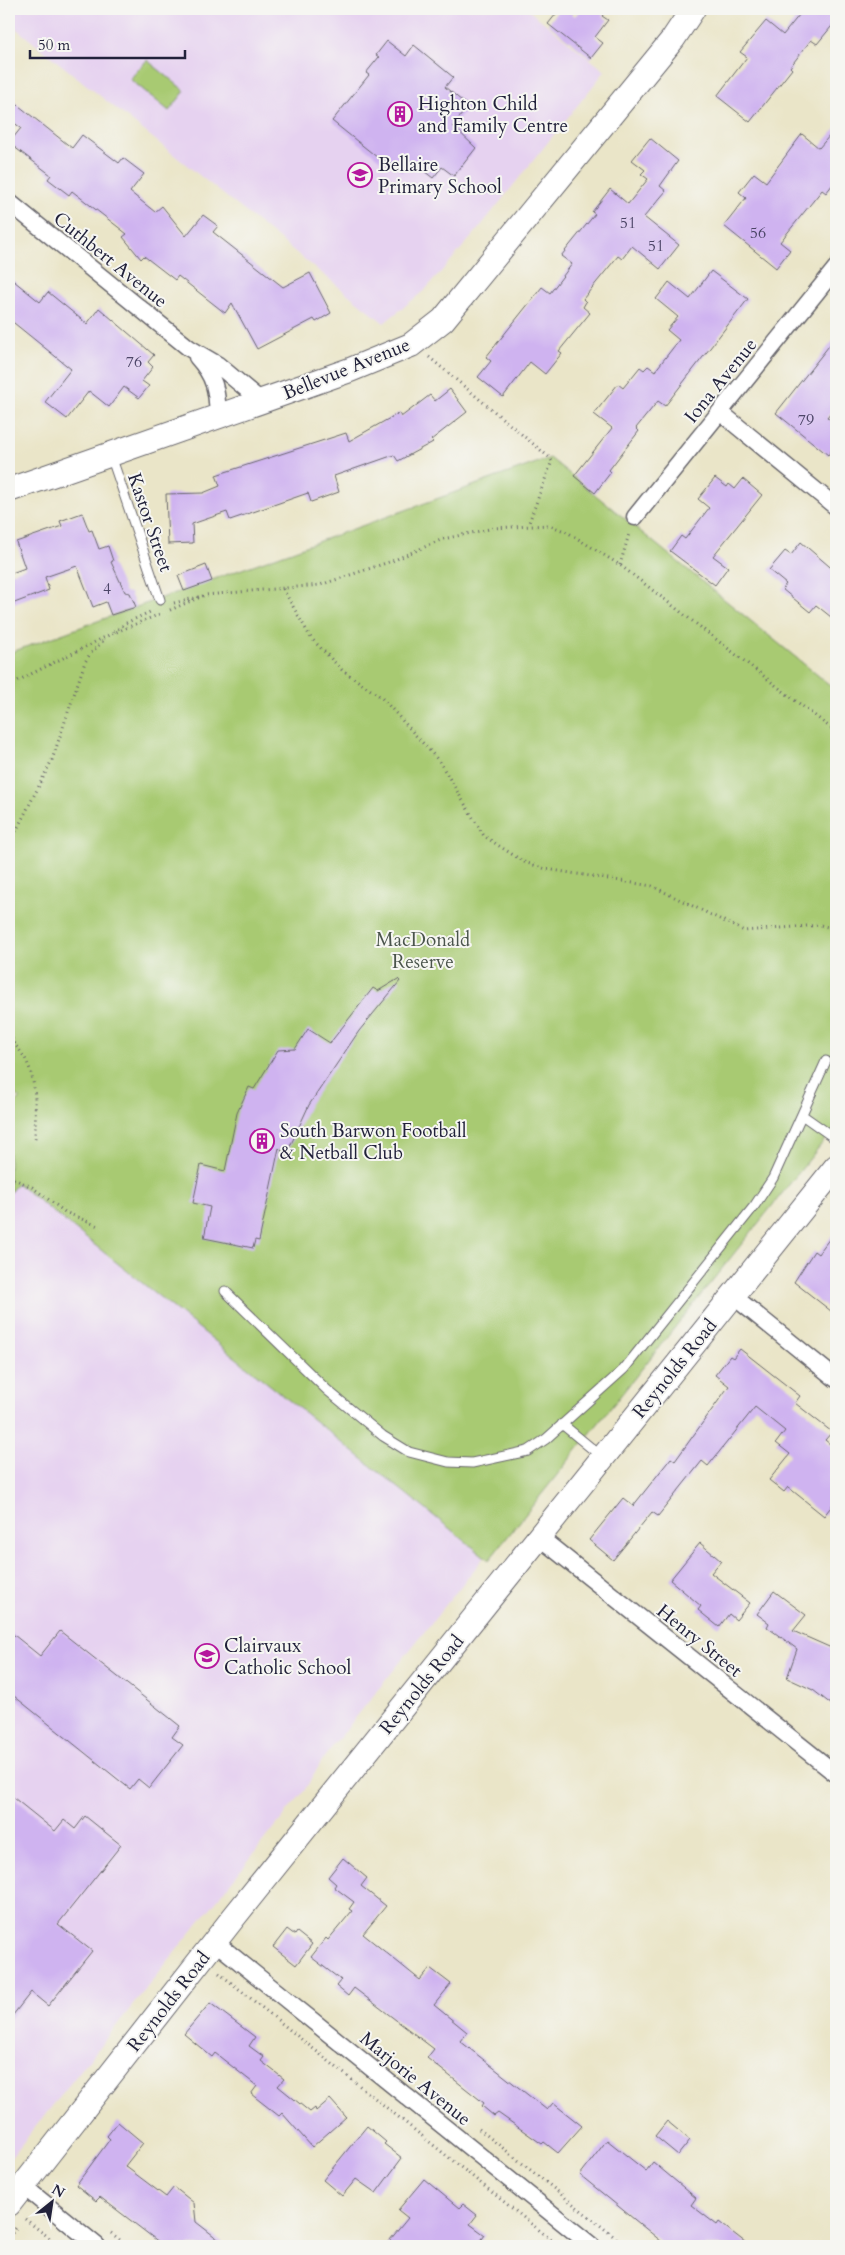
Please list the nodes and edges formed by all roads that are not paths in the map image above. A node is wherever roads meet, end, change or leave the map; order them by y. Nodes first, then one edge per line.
1 (693, 9) edge
2 (9, 202) edge
3 (836, 268) edge
4 (189, 348) junction
5 (261, 401) junction
6 (720, 412) junction
7 (218, 416) junction
8 (110, 455) junction
9 (9, 490) edge
10 (836, 507) edge
11 (635, 517) road end
12 (164, 603) road end
13 (826, 1061) dead end
14 (802, 1115) junction
15 (836, 1139) edge
16 (836, 1167) edge
17 (225, 1291) dead end
18 (732, 1295) junction
19 (836, 1379) edge
20 (562, 1424) junction
21 (602, 1458) junction
22 (539, 1537) junction
23 (836, 1774) edge
24 (215, 1942) junction
25 (19, 2202) edge
26 (97, 2246) edge
27 (592, 2246) edge

1 - 5 street, Bellevue Avenue
2 - 4 street, Cuthbert Avenue
3 - 6 street, Iona Avenue
4 - 5 street, Cuthbert Avenue
4 - 7 street, Cuthbert Avenue
5 - 7 street, Bellevue Avenue
6 - 10 street
6 - 11 street, Iona Avenue
7 - 8 street, Bellevue Avenue
8 - 9 street, Bellevue Avenue
8 - 12 lane, Kastor Street
13 - 14 lane
14 - 15 lane
14 - 20 lane
16 - 18 street, Reynolds Road
17 - 20 lane
18 - 19 street
18 - 21 street, Reynolds Road
20 - 21 lane
21 - 22 street, Reynolds Road
22 - 23 street, Henry Street
22 - 24 street, Reynolds Road
24 - 25 street, Reynolds Road
24 - 27 street, Marjorie Avenue
25 - 26 street

